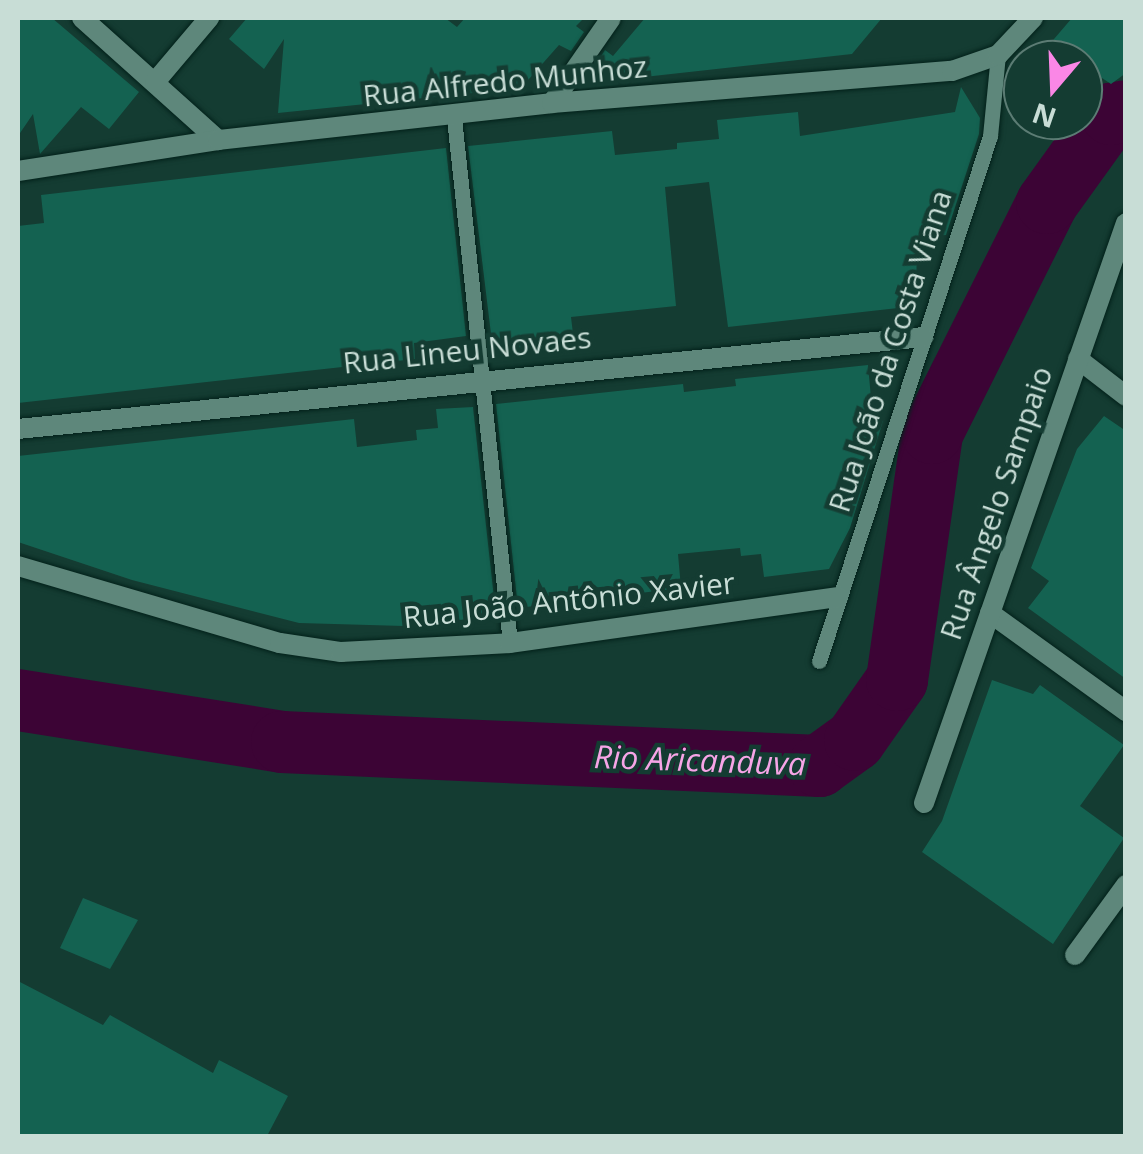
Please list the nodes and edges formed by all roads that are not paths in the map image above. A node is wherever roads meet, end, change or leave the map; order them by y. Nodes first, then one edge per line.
1 (82, 18) edge
2 (209, 18) edge
3 (611, 18) edge
4 (1034, 18) edge
5 (998, 55) junction
6 (155, 82) junction
7 (552, 103) junction
8 (454, 118) junction
9 (218, 140) junction
10 (18, 170) edge
11 (1126, 223) edge
12 (923, 337) junction
13 (1078, 359) junction
14 (483, 377) junction
15 (1126, 396) edge
16 (18, 429) edge
17 (18, 566) edge
18 (838, 597) junction
19 (990, 613) junction
20 (510, 643) junction
21 (819, 661) dead end
22 (1126, 710) edge
23 (924, 803) dead end
24 (1126, 886) edge
25 (1075, 955) dead end

1 - 6 street
2 - 6 street
3 - 7 street
4 - 5 street
5 - 7 street, Rua Alfredo Munhoz
5 - 12 lane, Rua João da Costa Viana
6 - 9 street
7 - 8 street, Rua Alfredo Munhoz
8 - 9 street, Rua Alfredo Munhoz
8 - 14 lane
9 - 10 street, Rua Alfredo Munhoz
11 - 13 street, Rua Ângelo Sampaio
12 - 14 street, Rua Lineu Novaes
12 - 18 lane, Rua João da Costa Viana
13 - 15 street
13 - 19 street, Rua Ângelo Sampaio
14 - 16 street, Rua Lineu Novaes
14 - 20 lane
17 - 20 street, Rua João Antônio Xavier
18 - 20 street, Rua João Antônio Xavier
18 - 21 lane, Rua João da Costa Viana
19 - 22 street
19 - 23 street, Rua Ângelo Sampaio
24 - 25 street

